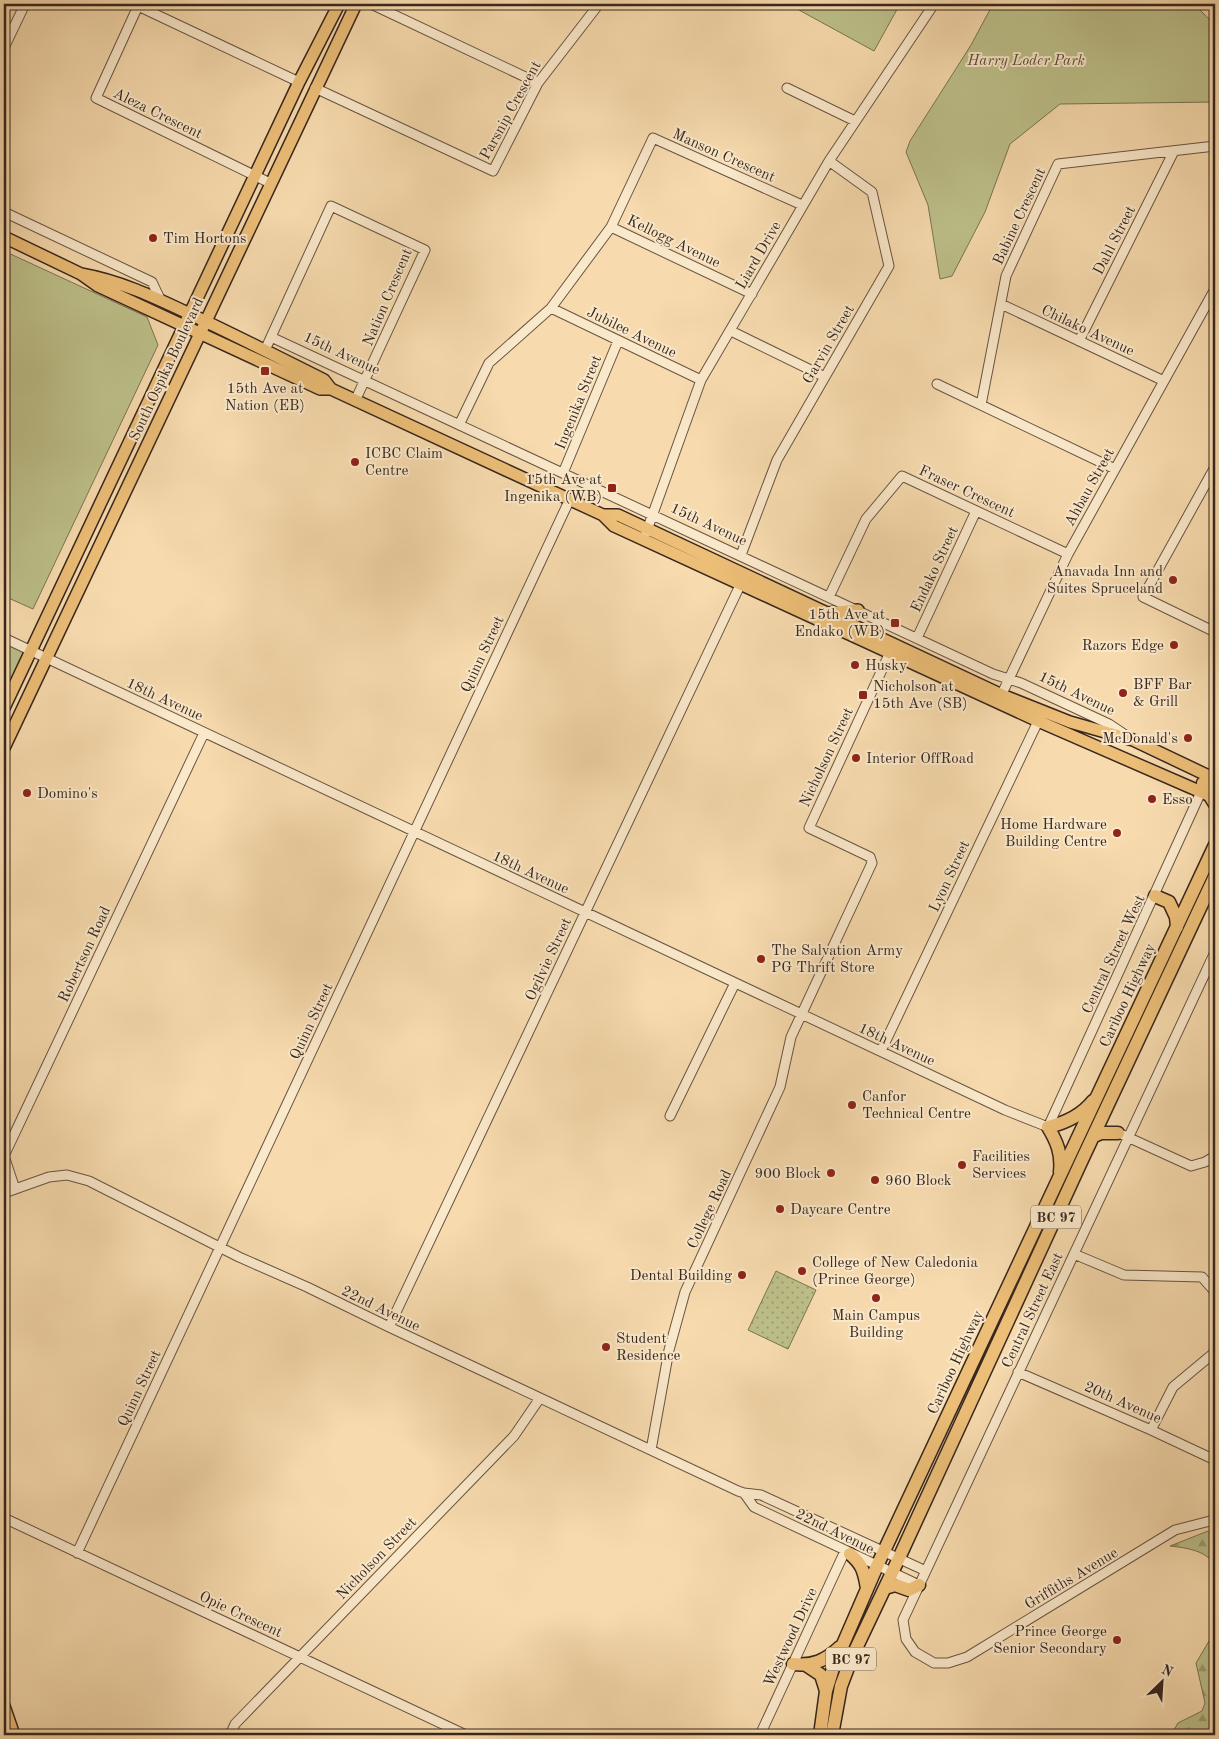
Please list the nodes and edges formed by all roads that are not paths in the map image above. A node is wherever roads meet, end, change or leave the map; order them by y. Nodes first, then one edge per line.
1 (25, 4) edge
2 (339, 4) edge
3 (356, 4) edge
4 (370, 4) edge
5 (599, 4) edge
6 (934, 4) edge
7 (1212, 4) edge
8 (1215, 8) edge
9 (4, 48) edge
10 (299, 82) junction
11 (538, 82) junction
12 (315, 88) junction
13 (787, 88) dead end
14 (855, 121) junction
15 (1215, 146) edge
16 (1174, 151) junction
17 (829, 161) junction
18 (255, 176) junction
19 (270, 183) junction
20 (802, 205) junction
21 (4, 212) edge
22 (611, 227) junction
23 (4, 237) edge
24 (81, 274) junction
25 (1215, 289) edge
26 (752, 294) junction
27 (161, 301) junction
28 (1001, 304) junction
29 (551, 308) junction
30 (190, 314) junction
31 (205, 321) junction
32 (184, 327) junction
33 (731, 331) junction
34 (199, 334) junction
35 (271, 337) junction
36 (618, 341) junction
37 (1079, 341) junction
38 (265, 350) junction
39 (825, 377) junction
40 (365, 380) junction
41 (701, 380) junction
42 (1164, 380) junction
43 (937, 384) dead end
44 (331, 389) junction
45 (355, 401) junction
46 (981, 405) junction
47 (459, 425) junction
48 (1215, 467) edge
49 (1115, 469) junction
50 (563, 473) junction
51 (569, 501) junction
52 (976, 511) junction
53 (652, 514) junction
54 (603, 515) junction
55 (647, 529) junction
56 (643, 540) junction
57 (1068, 554) junction
58 (741, 556) junction
59 (743, 580) junction
60 (830, 597) junction
61 (858, 610) junction
62 (828, 613) junction
63 (1215, 632) edge
64 (4, 638) edge
65 (918, 638) junction
66 (891, 649) junction
67 (31, 651) junction
68 (46, 658) junction
69 (1009, 679) junction
70 (1000, 699) junction
71 (4, 708) edge
72 (1040, 717) junction
73 (204, 733) junction
74 (1133, 740) junction
75 (4, 748) edge
76 (1211, 787) edge
77 (414, 832) junction
78 (1215, 845) edge
79 (1215, 876) edge
80 (1195, 889) junction
81 (1155, 896) junction
82 (1169, 902) junction
83 (585, 912) junction
84 (1177, 928) junction
85 (1215, 952) edge
86 (734, 983) junction
87 (803, 1014) junction
88 (881, 1051) junction
89 (1099, 1093) junction
90 (1104, 1113) junction
91 (670, 1116) dead end
92 (1048, 1127) junction
93 (1123, 1135) junction
94 (1094, 1136) junction
95 (1076, 1143) junction
96 (1215, 1156) edge
97 (1081, 1162) junction
98 (1058, 1181) junction
99 (15, 1189) junction
100 (4, 1193) edge
101 (219, 1247) junction
102 (1074, 1254) junction
103 (1215, 1292) edge
104 (389, 1327) junction
105 (1215, 1352) edge
106 (1018, 1372) junction
107 (540, 1398) junction
108 (1151, 1430) junction
109 (651, 1450) junction
110 (1215, 1460) edge
111 (744, 1494) junction
112 (4, 1518) edge
113 (1215, 1521) edge
114 (884, 1551) junction
115 (77, 1553) junction
116 (848, 1553) junction
117 (899, 1558) junction
118 (877, 1566) junction
119 (926, 1571) junction
120 (892, 1574) junction
121 (919, 1586) junction
122 (867, 1588) junction
123 (885, 1588) junction
124 (842, 1644) junction
125 (300, 1657) junction
126 (793, 1664) junction
127 (806, 1665) junction
128 (826, 1691) junction
129 (4, 1706) edge
130 (14, 1735) edge
131 (230, 1735) edge
132 (466, 1735) edge
133 (760, 1735) edge
134 (820, 1735) edge
135 (832, 1735) edge

1 - 9 street
2 - 10 main road, South Ospika Boulevard
3 - 12 main road, South Ospika Boulevard
4 - 11 street
5 - 11 street, Parsnip Crescent
6 - 14 street, Liard Drive
7 - 8 street
10 - 18 main road, South Ospika Boulevard
10 - 18 street, Aleza Crescent
11 - 12 street, Parsnip Crescent
12 - 19 main road, South Ospika Boulevard
13 - 14 street
14 - 17 street, Liard Drive
15 - 16 street, Babine Crescent
16 - 28 street, Babine Crescent
16 - 37 street, Dahl Street
17 - 20 street, Liard Drive
17 - 39 street, Garvin Street
18 - 19 street, Aleza Crescent
18 - 30 main road, South Ospika Boulevard
19 - 31 main road, South Ospika Boulevard
20 - 22 street, Manson Crescent
20 - 26 street, Liard Drive
21 - 27 street
22 - 26 street, Kellogg Avenue
22 - 29 street, Manson Crescent
23 - 24 main road, 15th Avenue
24 - 27 main road, 15th Avenue
24 - 32 main road, 15th Avenue
25 - 42 street, Ahbau Street
26 - 33 street, Liard Drive
27 - 30 main road, 15th Avenue
28 - 37 street, Chilako Avenue
28 - 46 street, Babine Crescent
29 - 36 street, Jubilee Avenue
29 - 47 street, Manson Crescent
30 - 31 main road, 15th Avenue
30 - 32 main road, South Ospika Boulevard
31 - 34 main road, South Ospika Boulevard
31 - 38 main road, 15th Avenue
32 - 34 main road, 15th Avenue
32 - 67 main road, South Ospika Boulevard
33 - 39 street
33 - 41 street, Liard Drive
34 - 44 main road, 15th Avenue
34 - 68 main road, South Ospika Boulevard
35 - 38 street, Nation Crescent
35 - 40 street, 15th Avenue
35 - 40 street, Nation Crescent
36 - 41 street, Jubilee Avenue
36 - 50 street, Ingenika Street
37 - 42 street, Chilako Avenue
38 - 44 main road, 15th Avenue
39 - 58 street, Garvin Street
40 - 45 street, Nation Crescent
40 - 47 street, 15th Avenue
41 - 53 street, Liard Drive
42 - 49 street, Ahbau Street
43 - 46 street
44 - 45 main road, 15th Avenue
45 - 51 main road, 15th Avenue
46 - 49 street
47 - 50 street, 15th Avenue
48 - 63 street
49 - 57 street, Ahbau Street
50 - 53 street, 15th Avenue
51 - 54 main road, 15th Avenue
51 - 77 street, Quinn Street
52 - 57 street, Fraser Crescent
52 - 60 street, Fraser Crescent
52 - 65 street, Endako Street
53 - 55 street, Liard Drive
53 - 58 street, 15th Avenue
54 - 55 main road, 15th Avenue
54 - 56 main road, 15th Avenue
55 - 56 street, Liard Drive
55 - 59 main road, 15th Avenue
56 - 59 main road, 15th Avenue
57 - 69 street, Ahbau Street
58 - 60 street, 15th Avenue
59 - 62 main road, 15th Avenue
59 - 66 main road, 15th Avenue
59 - 83 street, Ogilvie Street
60 - 61 street, 15th Avenue
61 - 62 main road
61 - 65 street, 15th Avenue
62 - 66 main road, 15th Avenue
64 - 67 street, 18th Avenue
65 - 69 street, 15th Avenue
66 - 70 main road, 15th Avenue
66 - 87 street, Nicholson Street
67 - 68 street, 18th Avenue
67 - 71 main road, South Ospika Boulevard
68 - 73 street, 18th Avenue
68 - 75 main road, South Ospika Boulevard
69 - 70 street, Ahbau Street
69 - 74 street, 15th Avenue
70 - 72 main road, 15th Avenue
72 - 74 main road, 15th Avenue
72 - 76 main road, 15th Avenue
72 - 88 street, Lyon Street
73 - 77 street, 18th Avenue
73 - 99 street, Robertson Road
74 - 76 main road, 15th Avenue
76 - 81 street, Central Street West
77 - 83 street, 18th Avenue
77 - 101 street, Quinn Street
78 - 80 highway, Cariboo Highway / BC 97
79 - 90 highway, Cariboo Highway / BC 97
80 - 82 highway
80 - 84 highway, Cariboo Highway / BC 97
81 - 82 highway
81 - 92 street, Central Street West
82 - 84 highway
83 - 86 street, 18th Avenue
83 - 104 street, Ogilvie Street
84 - 89 highway, Cariboo Highway / BC 97
85 - 93 street, Central Street East
86 - 87 street, 18th Avenue
86 - 91 street
87 - 88 street, 18th Avenue
87 - 109 street, College Road
88 - 92 street, 18th Avenue
89 - 92 highway
89 - 95 highway, Cariboo Highway / BC 97
90 - 93 highway
90 - 94 highway, Cariboo Highway / BC 97
92 - 95 highway
92 - 98 highway
93 - 94 highway
93 - 96 street
93 - 102 street, Central Street East
94 - 97 highway, Cariboo Highway / BC 97
95 - 97 highway
95 - 98 highway, Cariboo Highway / BC 97
97 - 117 highway, Cariboo Highway / BC 97
98 - 114 highway, Cariboo Highway / BC 97
99 - 100 street, 22nd Avenue
99 - 101 street, 22nd Avenue
101 - 104 street, 22nd Avenue
101 - 115 street, Quinn Street
102 - 103 street
102 - 106 street, Central Street East
104 - 107 street, 22nd Avenue
105 - 108 street
106 - 108 street, 20th Avenue
106 - 119 street, Central Street East
107 - 109 street, 22nd Avenue
107 - 125 street, Nicholson Street
108 - 110 street, 20th Avenue
109 - 111 street, 22nd Avenue
111 - 114 street, 22nd Avenue
111 - 116 street, 22nd Avenue
112 - 115 street, Opie Crescent
113 - 121 street, Griffiths Avenue
114 - 117 street, 22nd Avenue
114 - 118 highway, Cariboo Highway / BC 97
115 - 125 street, Opie Crescent
116 - 118 street, 22nd Avenue
116 - 122 highway
116 - 126 street, Westwood Drive
117 - 119 street, 22nd Avenue
117 - 120 highway, Cariboo Highway / BC 97
118 - 120 street, 22nd Avenue
118 - 122 highway, Cariboo Highway / BC 97
119 - 121 street, Griffiths Avenue
120 - 121 street, 22nd Avenue
120 - 123 highway, Cariboo Highway / BC 97
121 - 123 highway
122 - 124 highway, Cariboo Highway / BC 97
123 - 135 highway, Cariboo Highway / BC 97
124 - 127 highway
124 - 128 highway, Cariboo Highway / BC 97
125 - 131 street, Nicholson Street
125 - 132 street, Opie Crescent
126 - 127 highway
126 - 133 street, Westwood Drive
127 - 128 highway
128 - 134 highway, Cariboo Highway / BC 97
129 - 130 main road

